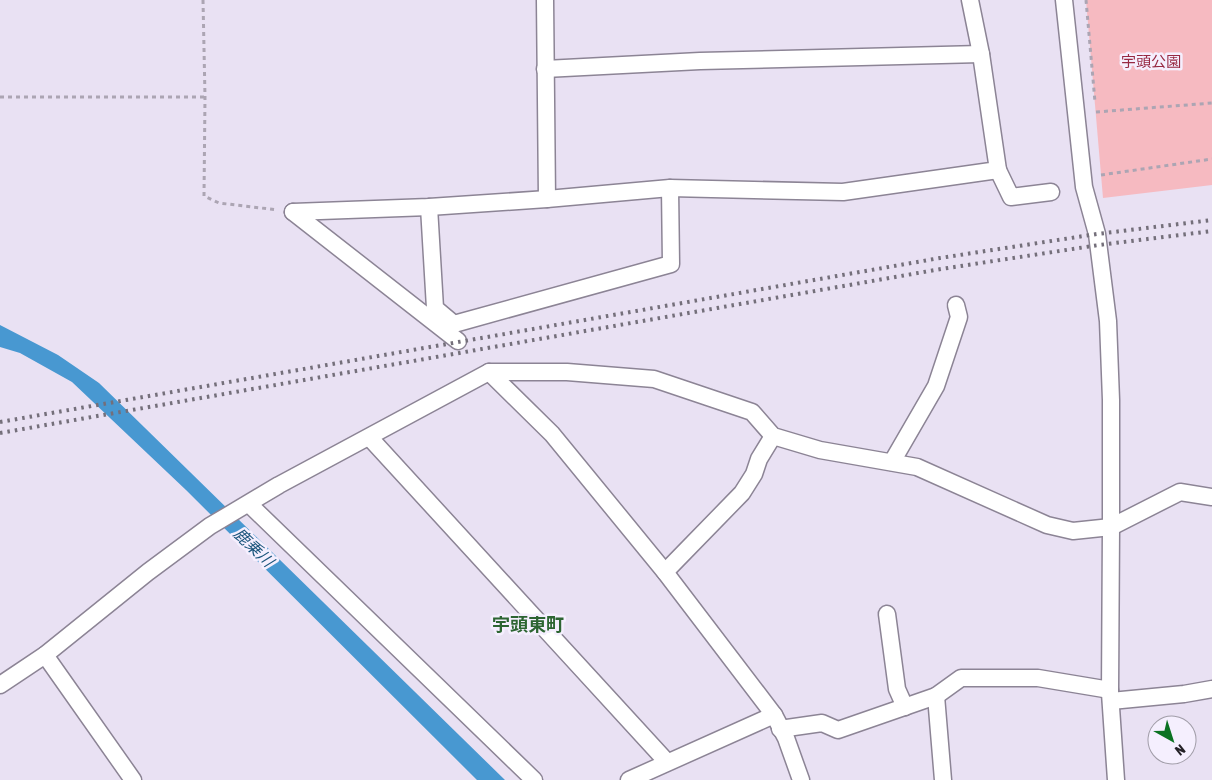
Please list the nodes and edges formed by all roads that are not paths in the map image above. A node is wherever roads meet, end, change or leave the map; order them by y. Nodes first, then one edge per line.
1 (544, 0) edge
2 (970, 0) edge
3 (1064, 0) edge
4 (981, 54) junction
5 (545, 69) junction
6 (998, 170) junction
7 (670, 188) junction
8 (1051, 192) dead end
9 (547, 200) junction
10 (429, 207) junction
11 (956, 305) dead end
12 (458, 341) dead end
13 (489, 372) junction
14 (773, 436) junction
15 (370, 438) junction
16 (892, 462) junction
17 (1212, 497) edge
18 (249, 504) junction
19 (1111, 527) junction
20 (665, 572) junction
21 (887, 614) dead end
22 (45, 655) junction
23 (0, 686) edge
24 (1212, 689) edge
25 (936, 696) junction
26 (1110, 696) junction
27 (905, 707) junction
28 (777, 722) junction
29 (667, 762) junction
30 (133, 780) edge
31 (534, 780) edge
32 (629, 780) edge
33 (801, 780) edge
34 (943, 780) edge
35 (1116, 780) edge

1 - 5 street
2 - 4 street
3 - 19 street
4 - 5 street
4 - 6 street
5 - 9 street
6 - 7 street
6 - 8 street
7 - 9 street
7 - 10 street
9 - 10 street
10 - 12 street
11 - 16 street
13 - 14 street
13 - 15 street
13 - 20 street
14 - 16 street
14 - 20 street
15 - 18 street
15 - 29 street
16 - 19 street
17 - 19 street
18 - 22 street
18 - 31 street
19 - 26 street
20 - 28 street
21 - 27 street
22 - 23 street
22 - 30 street
24 - 26 street
25 - 26 street
25 - 27 street
25 - 34 street
26 - 35 street
27 - 28 street
28 - 29 street
28 - 33 street
29 - 32 street

